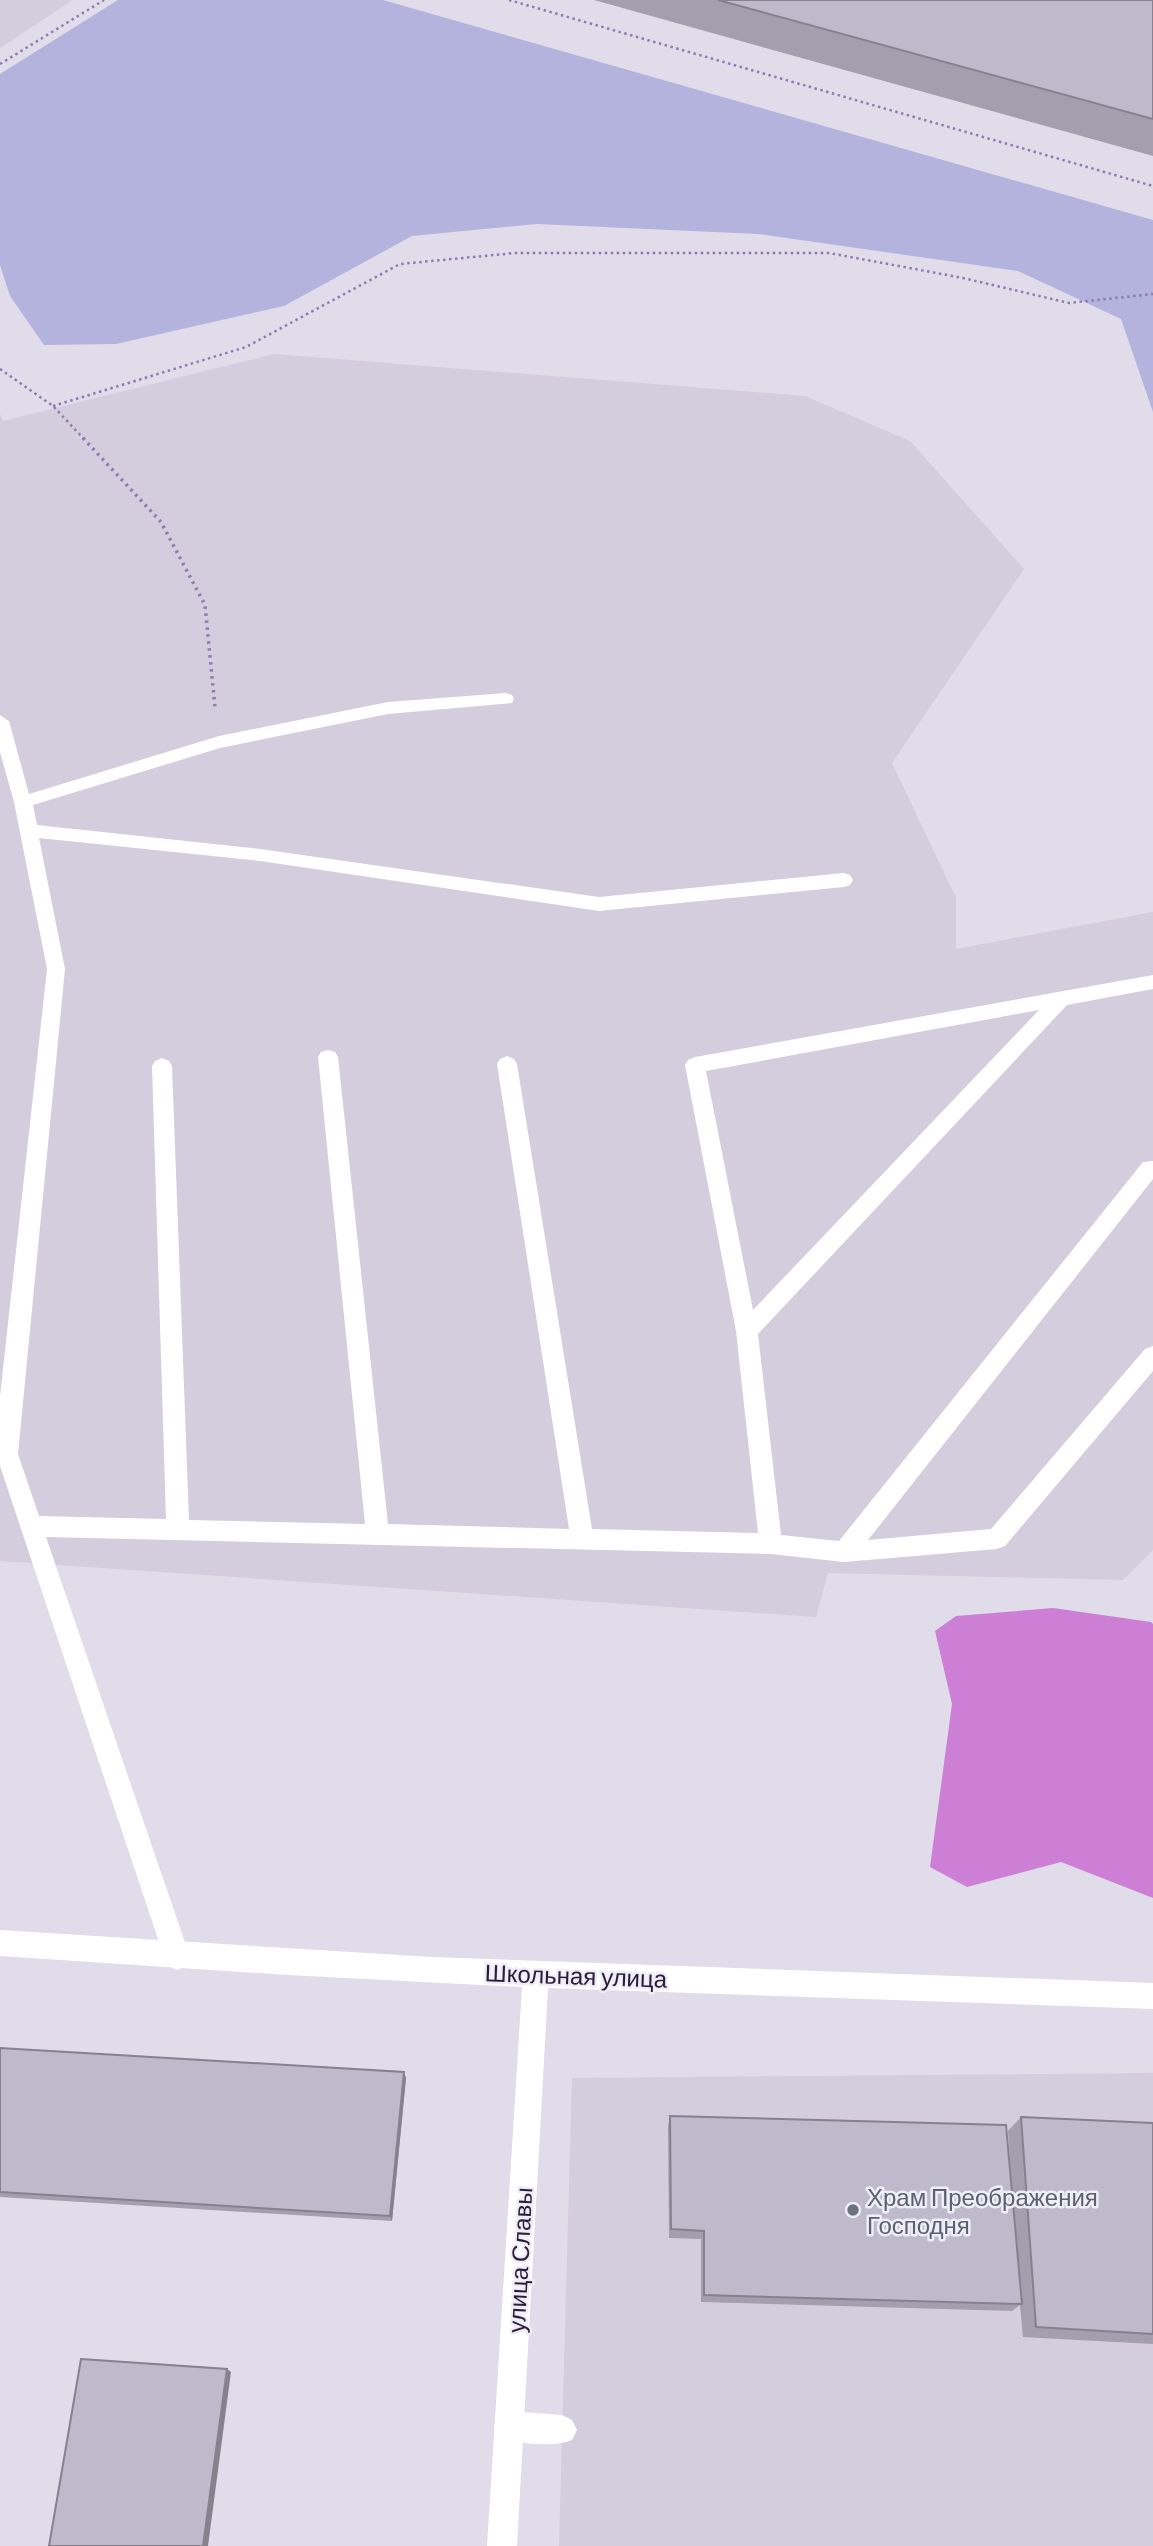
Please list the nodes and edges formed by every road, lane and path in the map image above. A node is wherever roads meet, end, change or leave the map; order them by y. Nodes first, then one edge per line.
1 (104, 0) edge
2 (509, 0) edge
3 (0, 64) edge
4 (1153, 186) edge
5 (1153, 294) edge
6 (0, 369) edge
7 (53, 406) junction
8 (506, 699) dead end
9 (0, 721) edge
10 (219, 742) junction
11 (23, 802) junction
12 (29, 831) junction
13 (844, 880) dead end
14 (1153, 982) edge
15 (1061, 999) junction
16 (328, 1056) dead end
17 (507, 1064) dead end
18 (162, 1066) dead end
19 (1150, 1168) dead end
20 (747, 1331) junction
21 (1153, 1355) edge
22 (5, 1396) edge
23 (31, 1527) junction
24 (178, 1530) junction
25 (378, 1535) junction
26 (582, 1539) junction
27 (771, 1544) junction
28 (844, 1552) junction
29 (0, 1943) edge
30 (177, 1957) junction
31 (536, 1973) junction
32 (1153, 1996) edge
33 (509, 2426) junction
34 (562, 2430) dead end
35 (502, 2546) edge

1 - 3 path
2 - 4 path
5 - 7 path
6 - 7 path
7 - 10 path
8 - 10 street
9 - 11 street
10 - 11 street
11 - 12 street
12 - 13 street
12 - 22 street
14 - 15 street
15 - 20 street
15 - 20 street
16 - 25 street
17 - 26 street
18 - 24 street
19 - 28 street
20 - 27 street
21 - 28 street
22 - 23 street
23 - 24 street
23 - 30 street
24 - 25 street
25 - 26 street
26 - 27 street
27 - 28 street
29 - 30 street, Школьная улица
30 - 31 street, Школьная улица
31 - 32 street, Школьная улица
31 - 33 street, улица Славы
33 - 34 street
33 - 35 street, улица Славы

